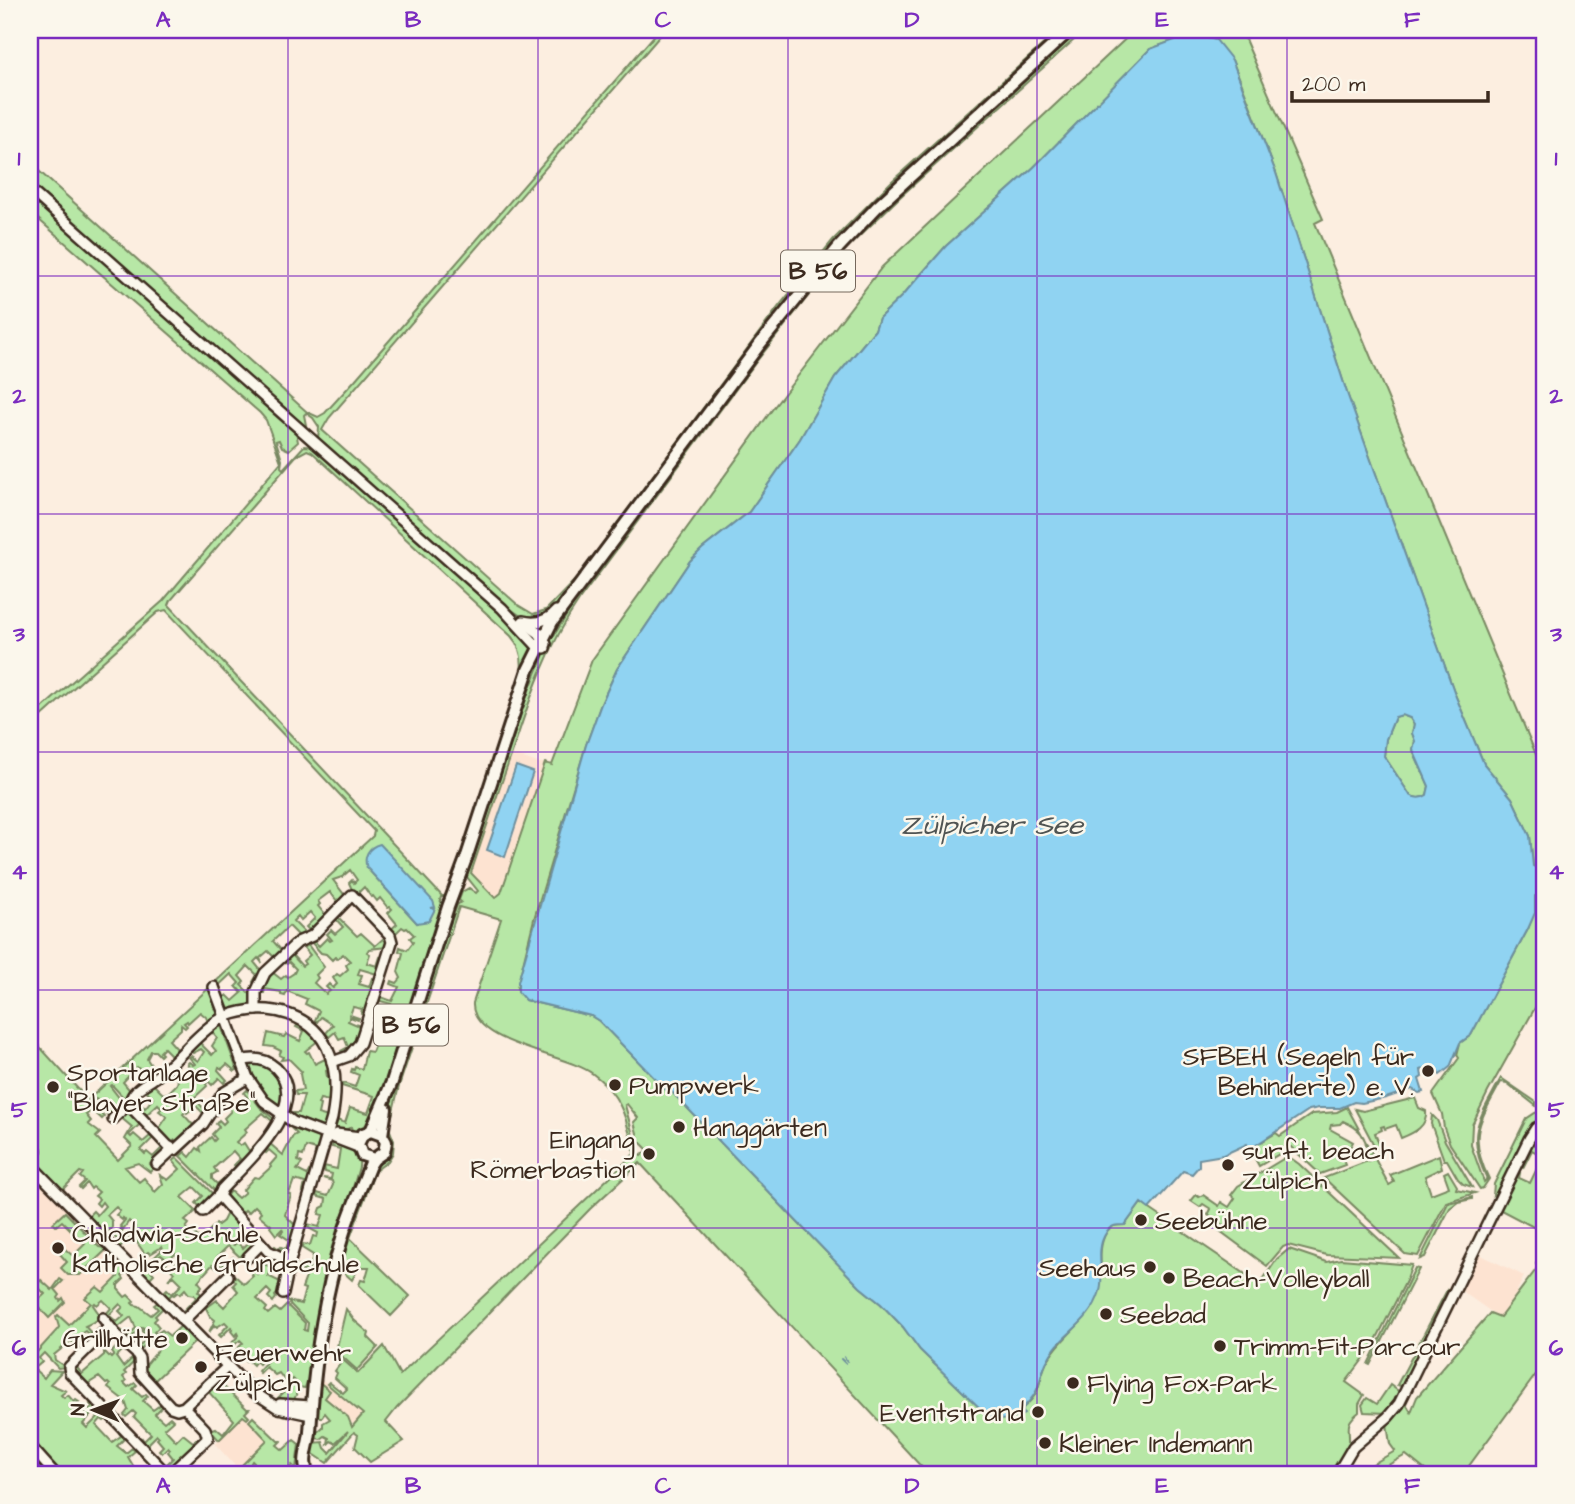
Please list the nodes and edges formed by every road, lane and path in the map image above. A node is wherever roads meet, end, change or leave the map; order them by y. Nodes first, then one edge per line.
1 (1070, 30) edge
2 (30, 190) edge
3 (607, 550) junction
4 (578, 586) junction
5 (502, 608) junction
6 (523, 621) junction
7 (543, 644) junction
8 (214, 987) dead end
9 (256, 1010) junction
10 (225, 1018) junction
11 (241, 1061) junction
12 (332, 1062) junction
13 (248, 1078) junction
14 (392, 1082) junction
15 (129, 1103) junction
16 (281, 1115) junction
17 (113, 1119) dead end
18 (1545, 1124) edge
19 (371, 1131) junction
20 (327, 1133) junction
21 (382, 1135) junction
22 (360, 1146) junction
23 (173, 1149) junction
24 (32, 1159) edge
25 (374, 1159) junction
26 (157, 1164) dead end
27 (219, 1195) junction
28 (203, 1211) dead end
29 (348, 1220) junction
30 (261, 1244) junction
31 (248, 1257) dead end
32 (290, 1261) junction
33 (228, 1276) dead end
34 (283, 1294) dead end
35 (103, 1318) dead end
36 (184, 1321) junction
37 (115, 1334) junction
38 (227, 1367) junction
39 (184, 1406) junction
40 (307, 1410) junction
41 (30, 1446) edge
42 (55, 1474) edge
43 (305, 1474) edge
44 (1338, 1474) edge

1 - 3 main road, B 56
2 - 5 street
3 - 4 main road, B 56
3 - 7 main road, B 56
4 - 6 street, B 56
4 - 7 main road, B 56
5 - 6 street
5 - 7 street
6 - 7 street
7 - 14 main road, B 56
8 - 10 street
9 - 10 street
9 - 12 street
9 - 12 street
10 - 11 street
10 - 15 street
11 - 13 street
11 - 16 street
12 - 20 street
13 - 16 street
13 - 23 street
14 - 19 main road, B 56
14 - 21 main road, B 56
15 - 17 street
15 - 23 street
16 - 20 street
16 - 27 street
18 - 44 street
19 - 21 main road
19 - 22 main road
20 - 22 street
20 - 32 street
21 - 25 main road, B 56
22 - 25 main road
22 - 29 main road, B 56
23 - 26 street
24 - 36 street
25 - 29 main road, B 56
27 - 28 street
27 - 30 street
29 - 40 main road, B 56
30 - 31 street
30 - 32 street
32 - 34 street
33 - 36 street
35 - 37 street
36 - 38 street
37 - 39 street
37 - 39 street
38 - 39 street
38 - 40 street
40 - 43 main road, B 56
41 - 42 street

